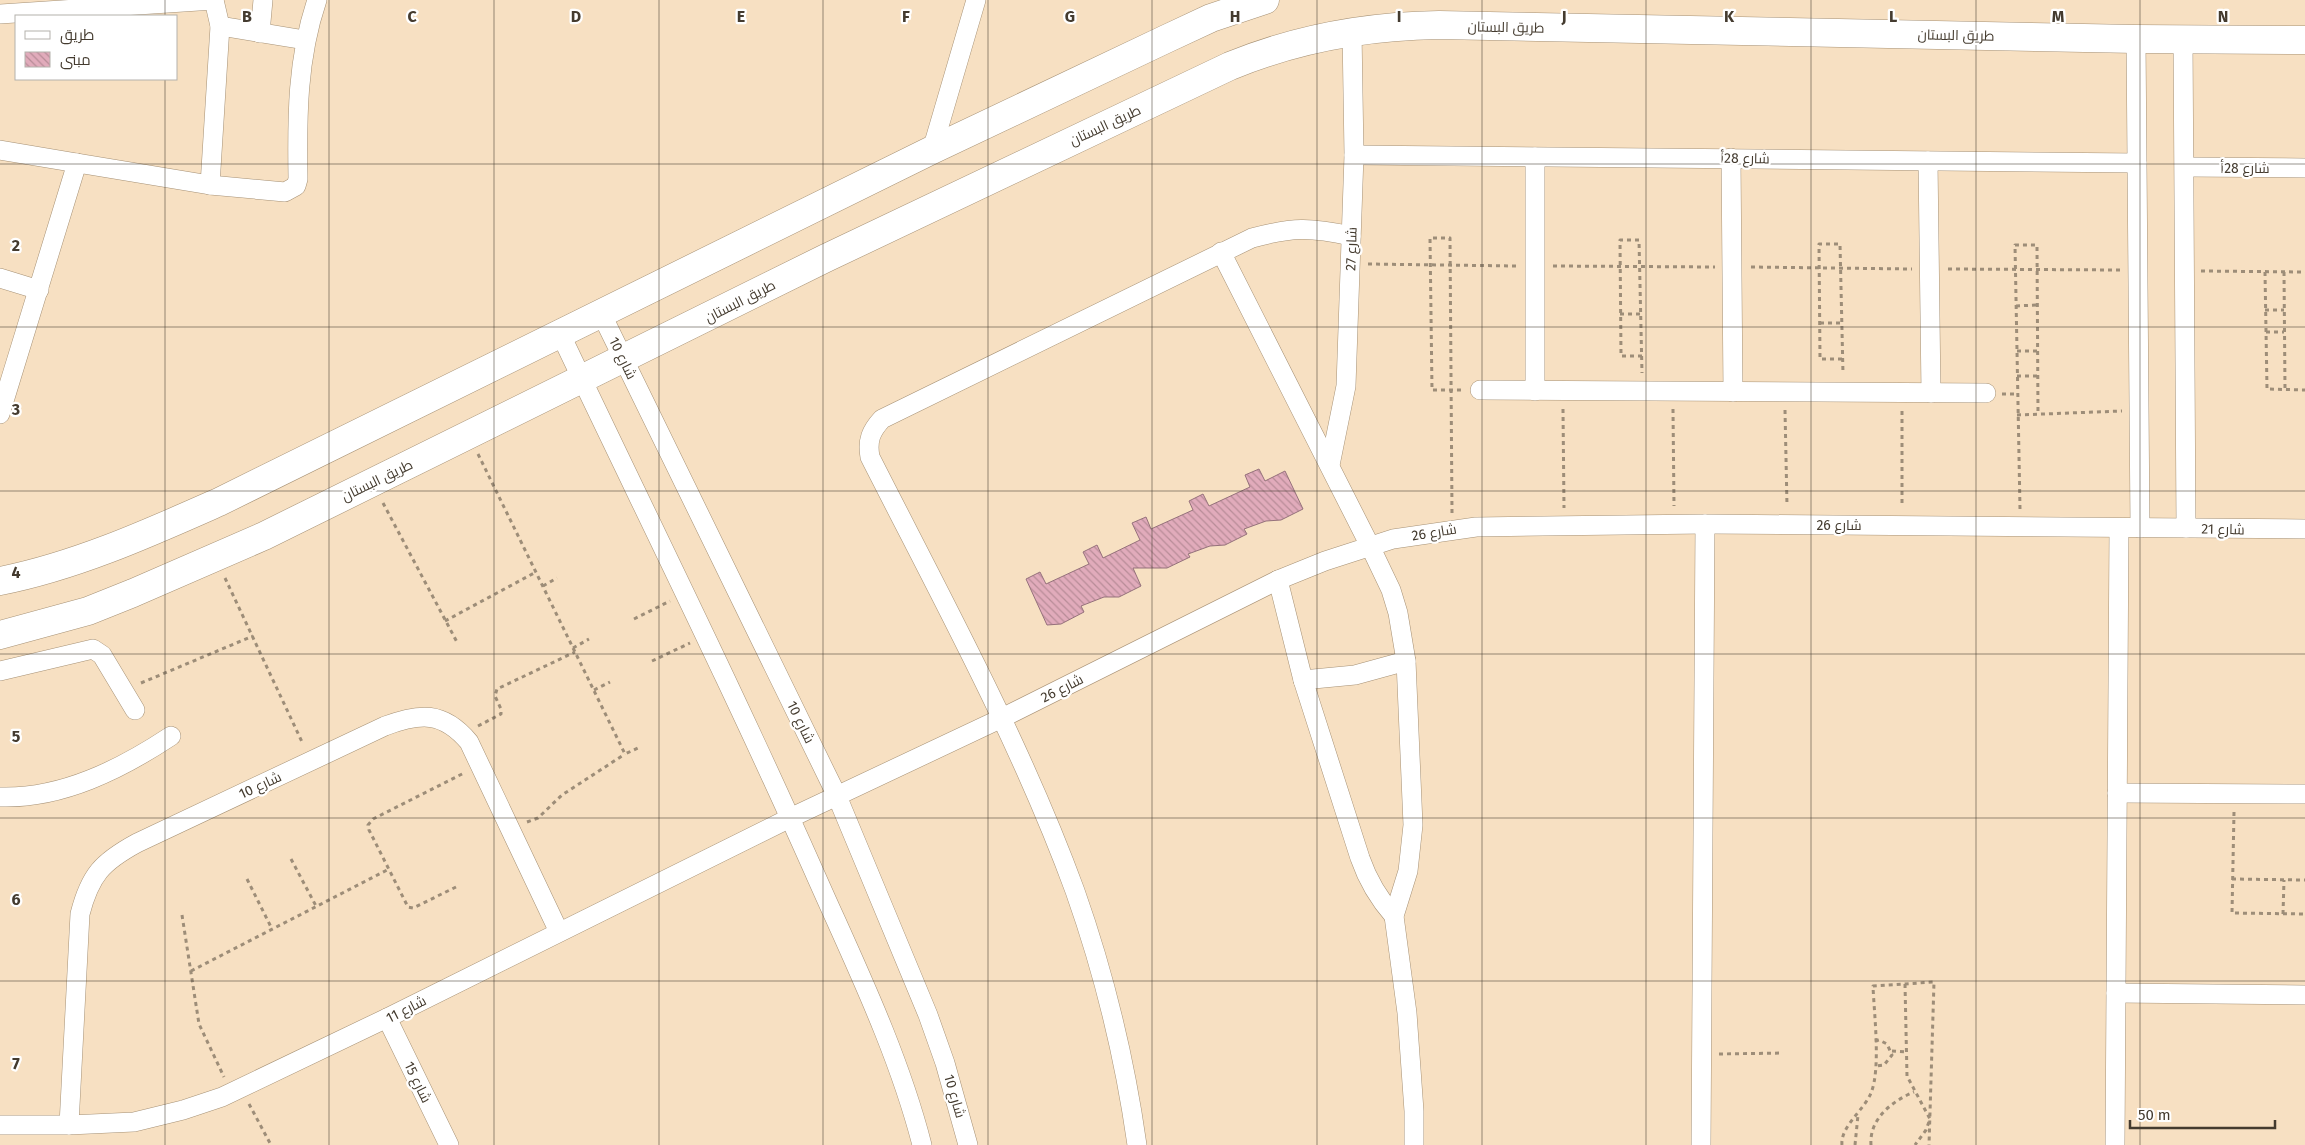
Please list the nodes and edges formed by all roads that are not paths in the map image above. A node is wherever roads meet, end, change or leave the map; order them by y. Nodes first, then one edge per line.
1 (214, 0) edge
2 (263, 0) edge
3 (317, 0) edge
4 (976, 0) edge
5 (1252, 2) edge
6 (0, 14) edge
7 (220, 26) junction
8 (1352, 31) junction
9 (260, 32) junction
10 (2183, 38) junction
11 (2136, 39) junction
12 (305, 40) junction
13 (2305, 40) edge
14 (0, 150) edge
15 (932, 150) junction
16 (1354, 155) junction
17 (1535, 157) junction
18 (1731, 158) junction
19 (1928, 160) junction
20 (2137, 163) junction
21 (76, 164) junction
22 (2185, 167) junction
23 (2305, 168) edge
24 (210, 185) junction
25 (1352, 236) junction
26 (1221, 252) junction
27 (0, 278) edge
28 (39, 290) junction
29 (601, 313) junction
30 (560, 333) junction
31 (624, 359) junction
32 (582, 380) junction
33 (1480, 390) road end
34 (1535, 391) junction
35 (1733, 392) junction
36 (1931, 393) junction
37 (1986, 393) dead end
38 (0, 414) edge
39 (1330, 465) junction
40 (1705, 524) junction
41 (2119, 528) junction
42 (2140, 528) junction
43 (2186, 528) junction
44 (2305, 529) edge
45 (1370, 546) junction
46 (1278, 580) junction
47 (0, 581) edge
48 (0, 634) edge
49 (1406, 661) junction
50 (0, 671) edge
51 (1303, 680) junction
52 (135, 710) dead end
53 (1002, 718) junction
54 (171, 736) dead end
55 (2118, 793) junction
56 (2305, 794) edge
57 (837, 796) junction
58 (0, 797) edge
59 (790, 818) junction
60 (1394, 916) junction
61 (559, 932) junction
62 (2116, 993) junction
63 (2305, 995) edge
64 (387, 1018) junction
65 (0, 1125) edge
66 (69, 1125) junction
67 (449, 1145) edge
68 (922, 1145) edge
69 (968, 1145) edge
70 (1137, 1145) edge
71 (1414, 1145) edge
72 (1701, 1145) edge
73 (2115, 1145) edge

1 - 6 street
1 - 7 street
2 - 9 street
3 - 12 street
4 - 15 street
5 - 15 main road
7 - 9 street
7 - 24 street
8 - 11 main road, طريق البستان
8 - 16 street, شارع 27
8 - 31 main road, طريق البستان
9 - 12 street
10 - 11 main road, طريق البستان
10 - 13 main road, طريق البستان
10 - 22 street
11 - 20 street
12 - 24 street
14 - 21 street
15 - 29 main road
16 - 17 street, شارع 28أ
16 - 25 street, شارع 27
17 - 18 street, شارع 28أ
17 - 34 street
18 - 19 street, شارع 28أ
18 - 35 street
19 - 20 street, شارع 28أ
19 - 36 street
20 - 42 street
21 - 24 street
21 - 28 street
22 - 23 street, شارع 28أ
22 - 43 street
25 - 26 street
25 - 39 street, شارع 27
26 - 39 street
26 - 53 street
27 - 28 street
28 - 38 street
29 - 30 main road
29 - 31 street, شارع 10
30 - 32 street
30 - 47 main road
31 - 32 main road, طريق البستان
31 - 57 street, شارع 10
32 - 48 main road, طريق البستان
32 - 59 street
33 - 34 street
34 - 35 street
35 - 36 street
36 - 37 street
39 - 45 street
40 - 41 street, شارع 26
40 - 45 street, شارع 26
40 - 72 street
41 - 42 street, شارع 26
41 - 55 street
42 - 43 street, شارع 21
43 - 44 street, شارع 21
45 - 46 street, شارع 26
45 - 49 street
46 - 51 street
46 - 53 street, شارع 26
49 - 51 street
49 - 60 street
50 - 52 street
51 - 60 street
53 - 57 street, شارع 26
53 - 70 street
54 - 58 street
55 - 56 street
55 - 62 street
57 - 59 street, شارع 26
57 - 69 street, شارع 10
59 - 61 street, شارع 11
59 - 68 street
60 - 71 street
61 - 64 street, شارع 11
61 - 66 street, شارع 10
62 - 63 street
62 - 73 street
64 - 66 street, شارع 11
64 - 67 street, شارع 15
65 - 66 street, شارع 11

